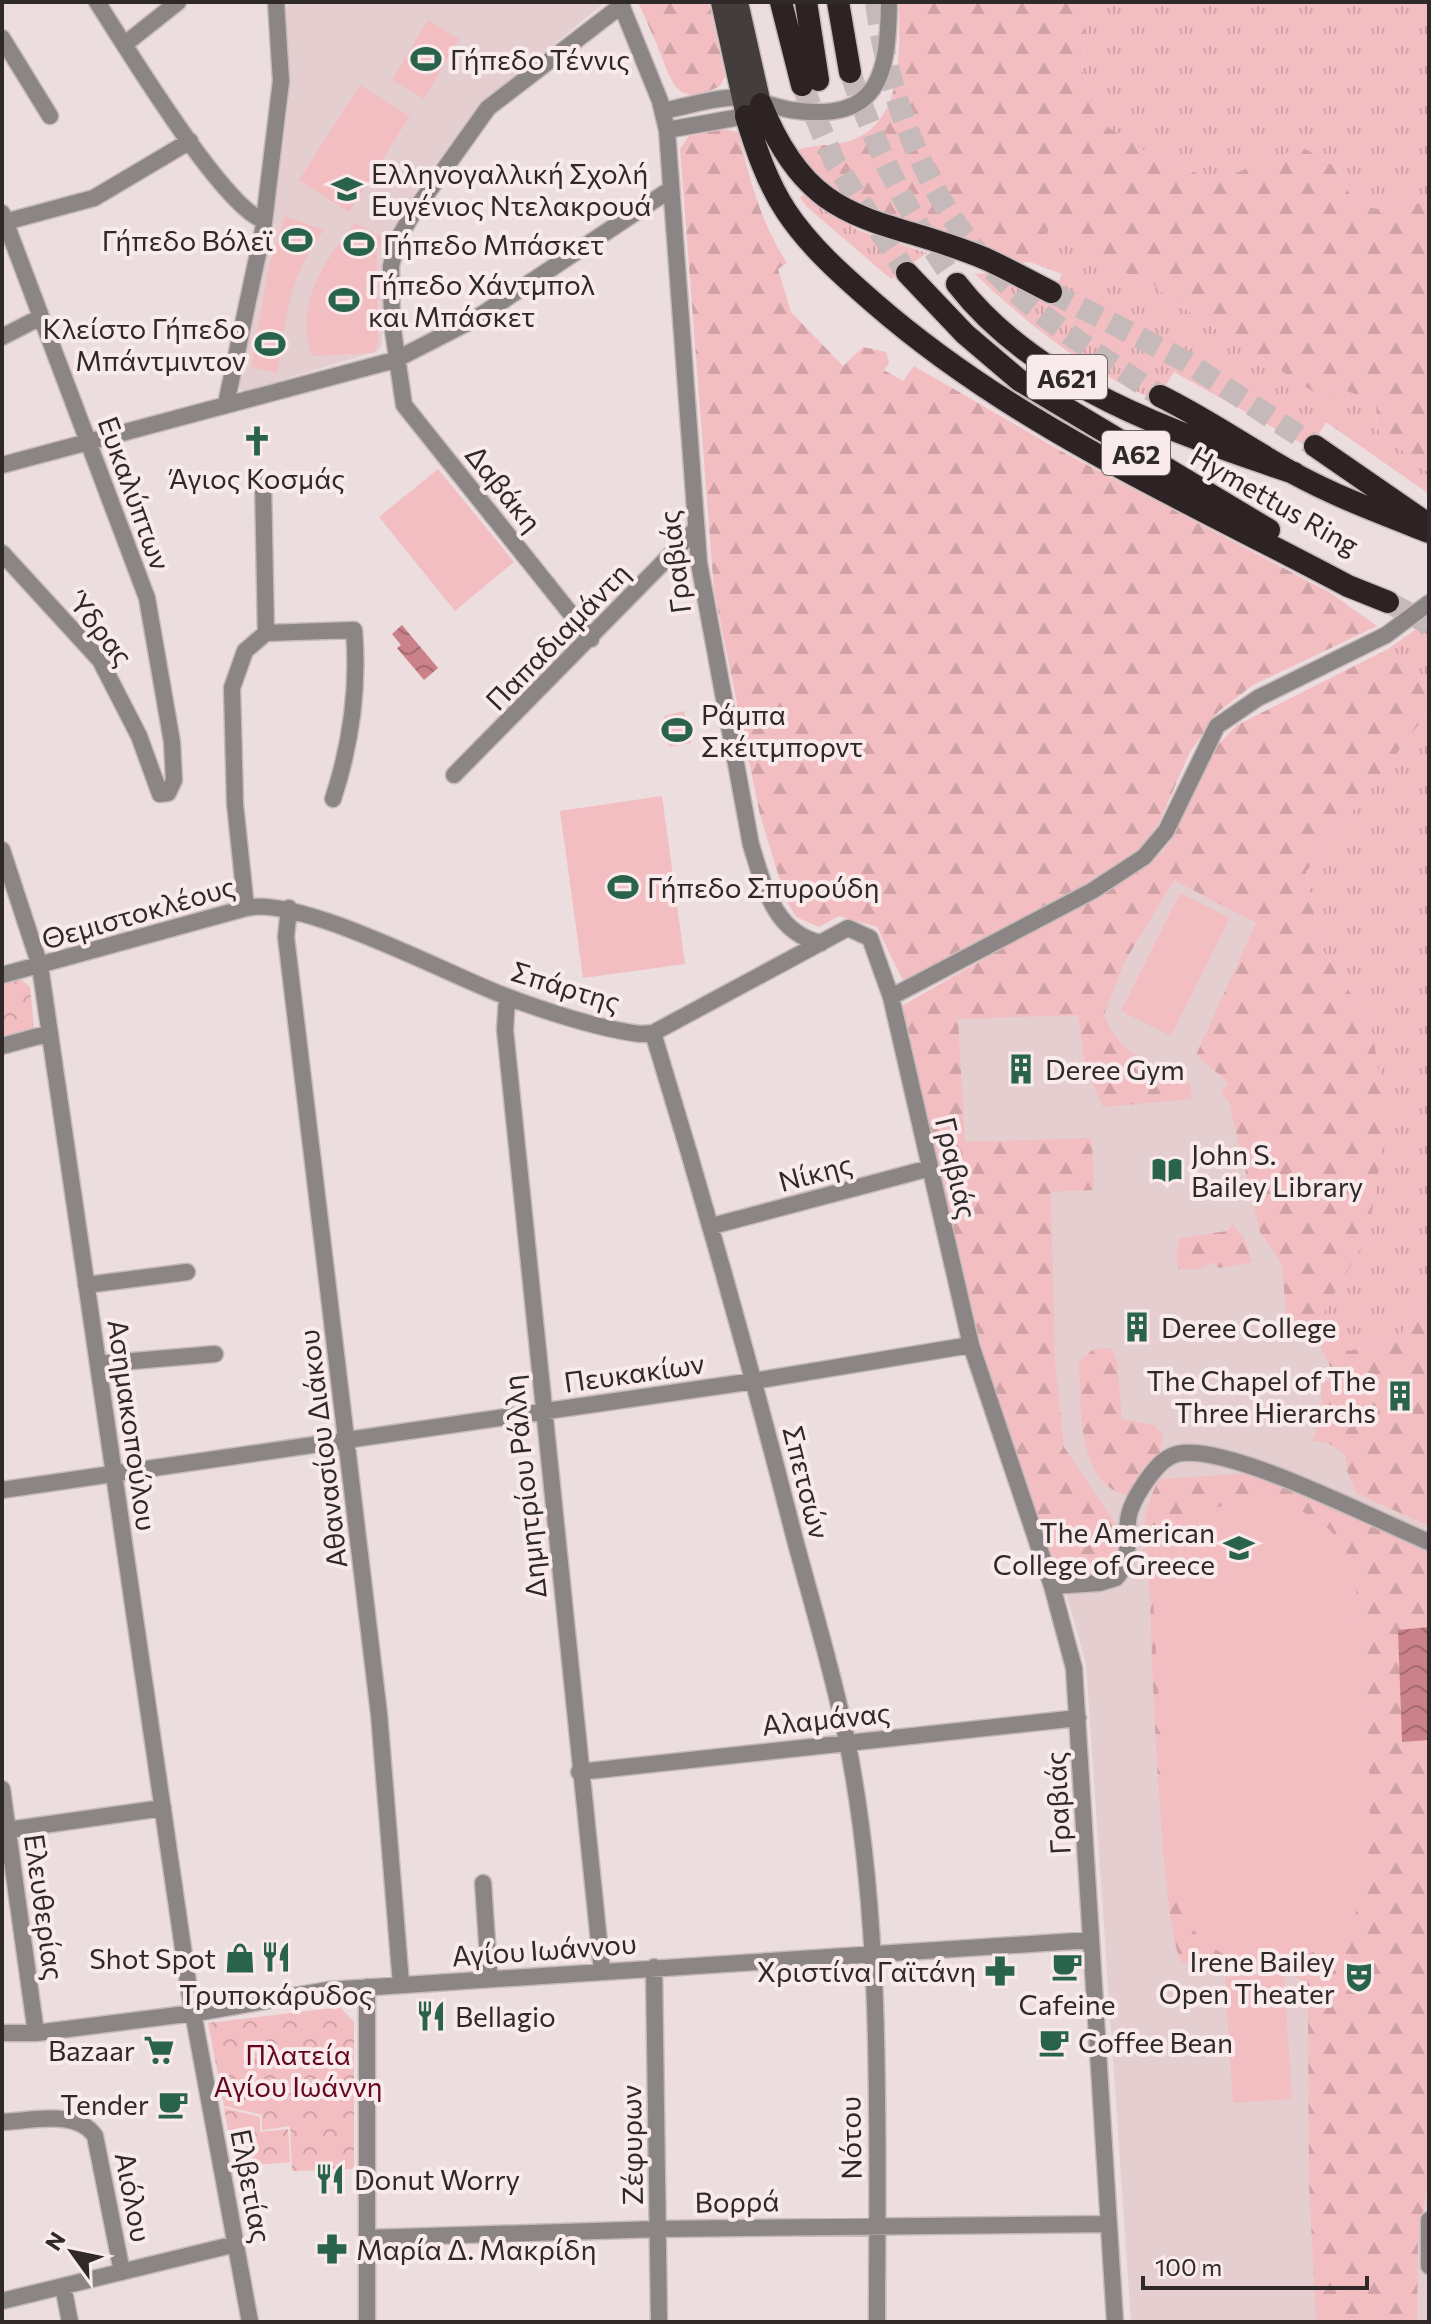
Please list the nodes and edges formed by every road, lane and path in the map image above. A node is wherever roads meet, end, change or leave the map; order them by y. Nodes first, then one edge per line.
1 (97, 2) edge
2 (178, 2) edge
3 (276, 2) edge
4 (721, 2) edge
5 (738, 2) edge
6 (781, 2) edge
7 (806, 2) edge
8 (838, 2) edge
9 (889, 2) edge
10 (621, 4) edge
11 (2, 38) edge
12 (125, 44) junction
13 (850, 72) tunnel mouth
14 (750, 106) junction
15 (663, 111) junction
16 (50, 116) dead end
17 (667, 130) junction
18 (190, 141) junction
19 (671, 189) junction
20 (4, 218) edge
21 (264, 220) junction
22 (907, 273) tunnel mouth
23 (957, 284) tunnel mouth
24 (1051, 292) tunnel mouth
25 (39, 318) junction
26 (2, 337) edge
27 (395, 360) junction
28 (1160, 396) tunnel mouth
29 (226, 404) junction
30 (89, 440) junction
31 (1315, 446) tunnel mouth
32 (2, 465) edge
33 (1294, 473) junction
34 (263, 482) dead end
35 (1429, 525) edge
36 (695, 530) junction
37 (1429, 532) edge
38 (2, 553) edge
39 (1429, 603) edge
40 (266, 633) junction
41 (591, 639) junction
42 (454, 775) dead end
43 (160, 794) joint
44 (333, 799) dead end
45 (2, 850) edge
46 (246, 908) junction
47 (289, 908) junction
48 (821, 943) junction
49 (40, 966) junction
50 (2, 975) edge
51 (507, 997) junction
52 (891, 997) junction
53 (50, 1033) junction
54 (653, 1033) junction
55 (2, 1046) edge
56 (930, 1168) junction
57 (712, 1226) junction
58 (187, 1272) dead end
59 (86, 1285) junction
60 (971, 1345) junction
61 (215, 1354) dead end
62 (98, 1364) junction
63 (754, 1381) junction
64 (542, 1411) junction
65 (348, 1440) junction
66 (114, 1474) junction
67 (2, 1490) edge
68 (1429, 1542) edge
69 (1052, 1586) junction
70 (1078, 1718) junction
71 (847, 1742) junction
72 (579, 1772) junction
73 (2, 1789) edge
74 (163, 1808) junction
75 (8, 1830) junction
76 (483, 1883) dead end
77 (1091, 1940) junction
78 (870, 1954) junction
79 (654, 1967) junction
80 (489, 1971) dead end
81 (602, 1971) junction
82 (401, 1984) junction
83 (367, 1987) junction
84 (193, 2012) junction
85 (2, 2033) edge
86 (36, 2033) junction
87 (2, 2122) edge
88 (1429, 2220) edge
89 (1109, 2224) junction
90 (877, 2225) junction
91 (659, 2229) junction
92 (367, 2238) junction
93 (236, 2244) junction
94 (1429, 2266) edge
95 (122, 2272) junction
96 (63, 2286) junction
97 (2, 2301) edge
98 (70, 2322) edge
99 (250, 2322) edge
100 (367, 2322) edge
101 (659, 2322) edge
102 (877, 2322) edge
103 (1115, 2322) edge

1 - 12 street
2 - 12 street
3 - 21 street
4 - 14 main road
5 - 14 main road
6 - 7 highway
8 - 13 highway
9 - 14 street
10 - 15 street, Γραβιάς
10 - 27 street, Δαβάκη
11 - 16 street
12 - 18 street
14 - 15 street
14 - 17 street
14 - 22 highway, Hymettus Ring / Α62
14 - 24 highway
15 - 17 street, Γραβιάς
17 - 19 street, Γραβιάς
18 - 20 street
18 - 21 street
19 - 27 street
19 - 36 street, Γραβιάς
20 - 25 street, Ευκαλύπτων
21 - 29 street
23 - 33 highway, Α621
25 - 26 street
25 - 30 street, Ευκαλύπτων
27 - 29 street
27 - 41 street, Δαβάκη
28 - 33 highway, Hymettus Ring / Α62
29 - 30 street
30 - 32 street
30 - 43 street, Ευκαλύπτων
31 - 35 highway
33 - 37 highway, Hymettus Ring / Α62
34 - 40 street
36 - 41 street, Παπαδιαμάντη
36 - 48 street, Γραβιάς
38 - 43 street, Ύδρας
39 - 52 street
40 - 44 street
40 - 46 street
41 - 42 street, Παπαδιαμάντη
45 - 49 street, Ασημακοπούλου
46 - 47 street, Θεμιστοκλέους
46 - 49 street, Θεμιστοκλέους
47 - 51 street, Σπάρτης
47 - 65 street, Αθανασίου Διάκου
48 - 52 street, Γραβιάς
48 - 54 street, Σπάρτης
49 - 50 street, Θεμιστοκλέους
49 - 53 street, Ασημακοπούλου
51 - 54 street, Σπάρτης
51 - 64 street, Δημητρίου Ράλλη
52 - 56 street, Γραβιάς
53 - 55 street
53 - 59 street, Ασημακοπούλου
54 - 57 street, Σπετσών
56 - 57 street, Νίκης
56 - 60 street, Γραβιάς
57 - 63 street, Σπετσών
58 - 59 street
59 - 62 street, Ασημακοπούλου
60 - 63 street, Πευκακίων
60 - 69 street, Γραβιάς
61 - 62 street
62 - 66 street, Ασημακοπούλου
63 - 64 street, Πευκακίων
63 - 71 street, Σπετσών
64 - 65 street, Πευκακίων
64 - 72 street, Δημητρίου Ράλλη
65 - 66 street, Πευκακίων
65 - 82 street, Αθανασίου Διάκου
66 - 67 street, Πευκακίων
66 - 74 street, Ασημακοπούλου
68 - 69 street
69 - 70 street, Γραβιάς
70 - 71 street, Αλαμάνας
70 - 77 street, Γραβιάς
71 - 72 street, Αλαμάνας
71 - 78 street, Σπετσών
72 - 81 street, Δημητρίου Ράλλη
73 - 75 street, Ελευθερίας
74 - 75 street
74 - 84 street, Ασημακοπούλου
75 - 86 street, Ελευθερίας
76 - 80 street
77 - 78 street, Αγίου Ιωάννου
77 - 89 street, Γραβιάς
78 - 79 street, Αγίου Ιωάννου
78 - 90 street, Νότου
79 - 81 street, Αγίου Ιωάννου
79 - 91 street, Ζέφυρων
81 - 82 street, Αγίου Ιωάννου
82 - 83 street, Αγίου Ιωάννου
83 - 84 street, Αγίου Ιωάννου
83 - 92 street
84 - 86 street, Αγίου Ιωάννου
84 - 93 street, Ελβετίας
85 - 86 street, Αγίου Ιωάννου
87 - 95 street, Αιόλου
88 - 94 street
89 - 90 street, Βορρά
89 - 103 street, Γραβιάς
90 - 91 street, Βορρά
90 - 102 street, Νότου
91 - 92 street, Βορρά
91 - 101 street, Ζέφυρων
92 - 100 street
93 - 95 street
93 - 99 street, Ελβετίας
95 - 96 street
96 - 97 street
96 - 98 street

